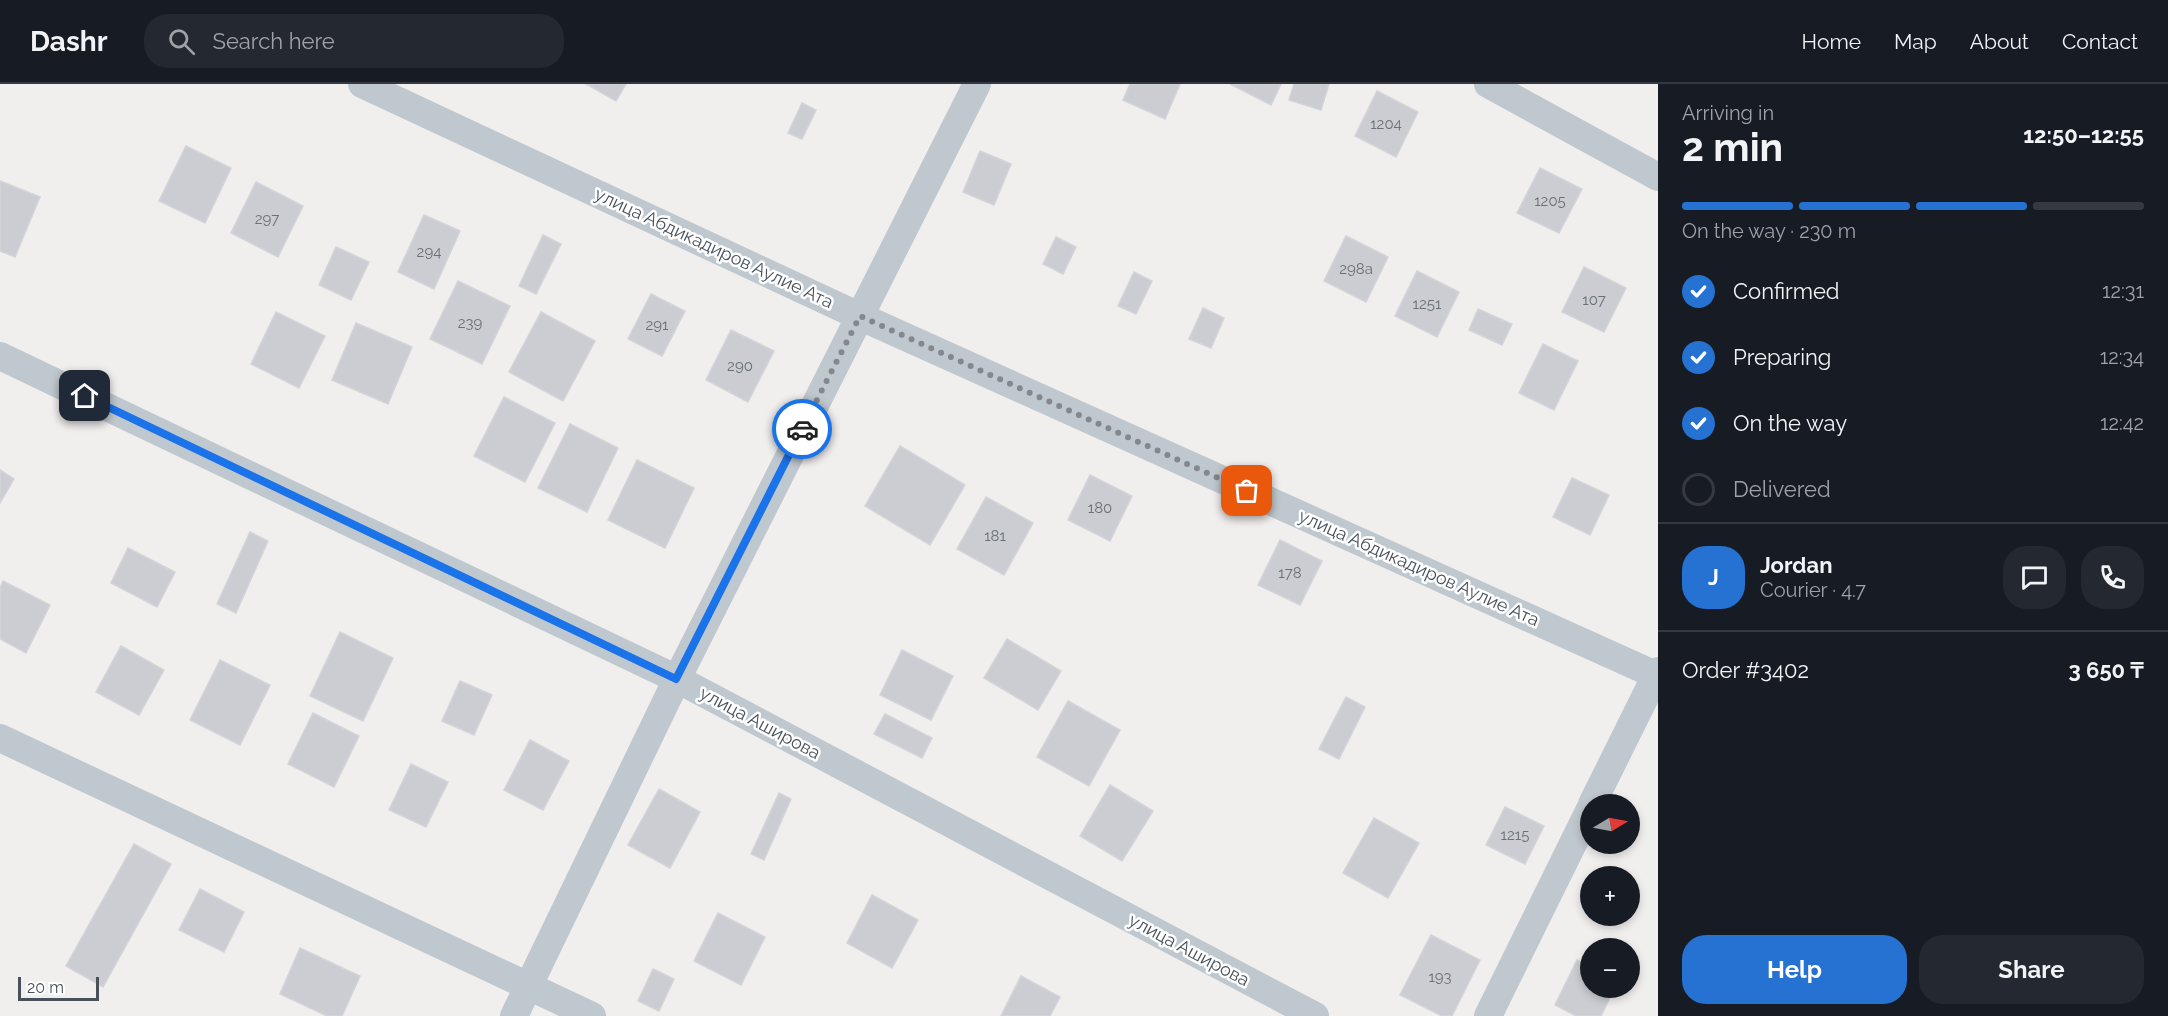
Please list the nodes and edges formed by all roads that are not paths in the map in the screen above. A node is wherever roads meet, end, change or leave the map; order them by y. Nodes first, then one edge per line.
1 (362, 84) edge
2 (977, 84) edge
3 (1488, 84) edge
4 (1658, 177) edge
5 (860, 316) junction
6 (0, 356) edge
7 (1657, 674) edge
8 (676, 679) junction
9 (0, 738) edge
10 (1597, 794) edge
11 (1580, 829) edge
12 (528, 985) junction
13 (514, 1016) edge
14 (592, 1016) edge
15 (1315, 1016) edge
16 (1488, 1016) edge

1 - 5 street, улица Абдикадиров Аулие Ата
2 - 5 street
3 - 4 street
5 - 7 street, улица Абдикадиров Аулие Ата
5 - 8 street
6 - 8 street, улица Аширова
7 - 10 street
8 - 12 street
8 - 15 street, улица Аширова
9 - 12 street
11 - 16 street
12 - 13 street
12 - 14 street

